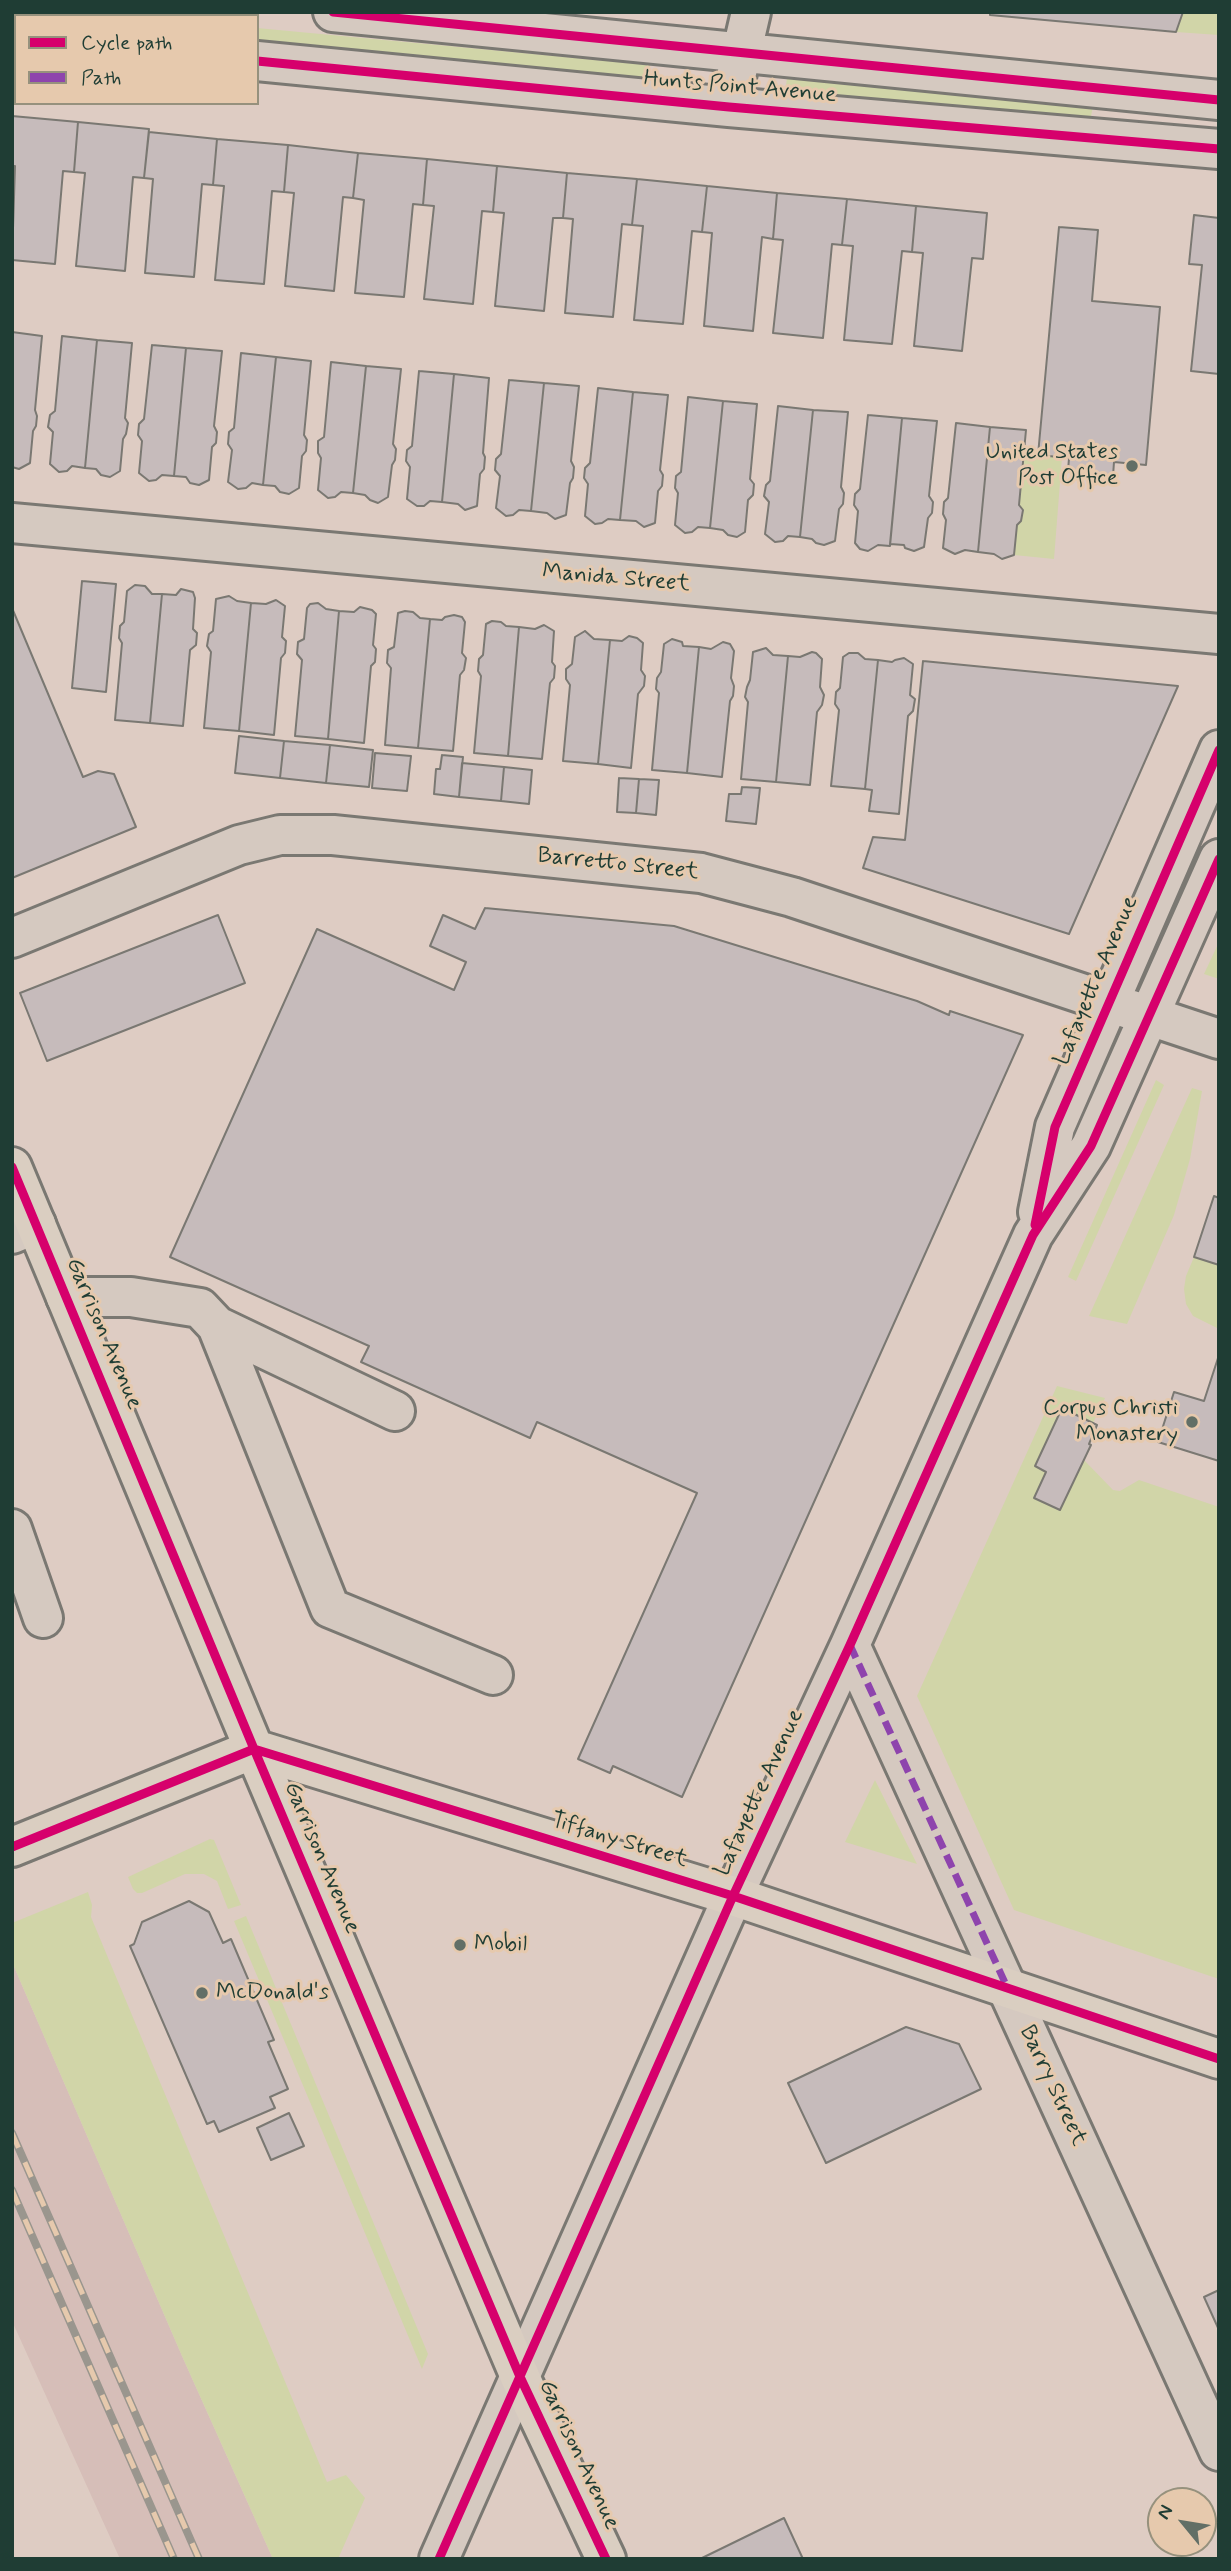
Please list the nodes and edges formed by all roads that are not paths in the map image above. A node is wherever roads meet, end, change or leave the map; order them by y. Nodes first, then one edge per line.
1 (333, 12) edge
2 (751, 12) edge
3 (742, 52) junction
4 (259, 61) edge
5 (1219, 100) edge
6 (729, 107) junction
7 (1219, 149) edge
8 (12, 523) edge
9 (1219, 635) edge
10 (1219, 750) edge
11 (1219, 859) edge
12 (12, 938) edge
13 (1109, 1002) junction
14 (1149, 1015) junction
15 (1219, 1040) edge
16 (12, 1167) edge
17 (24, 1229) edge
18 (1033, 1235) junction
19 (66, 1297) junction
20 (217, 1326) junction
21 (395, 1411) dead end
22 (12, 1529) edge
23 (43, 1618) dead end
24 (850, 1645) junction
25 (493, 1675) dead end
26 (254, 1749) junction
27 (12, 1847) edge
28 (733, 1896) junction
29 (1007, 1987) junction
30 (1219, 2059) edge
31 (521, 2379) junction
32 (1219, 2451) edge
33 (439, 2559) edge
34 (606, 2559) edge

1 - 3 street, Hunts Point Avenue
2 - 3 street
3 - 5 street, Hunts Point Avenue
3 - 6 street
4 - 6 street, Hunts Point Avenue
6 - 7 street, Hunts Point Avenue
8 - 9 street, Manida Street
10 - 13 street, Lafayette Avenue
11 - 14 street, Lafayette Avenue
12 - 13 street, Barretto Street
13 - 14 street, Barretto Street
13 - 18 street, Lafayette Avenue
14 - 15 street, Barretto Street
14 - 18 street, Lafayette Avenue
16 - 17 main road, Garrison Avenue
17 - 19 main road, Garrison Avenue
18 - 24 street, Lafayette Avenue
19 - 20 street
19 - 26 main road, Garrison Avenue
20 - 21 street
20 - 25 street
22 - 23 street
24 - 28 street, Lafayette Avenue
24 - 29 street, Barry Street
26 - 27 main road
26 - 28 main road, Tiffany Street
26 - 31 main road, Garrison Avenue
28 - 29 main road, Tiffany Street
28 - 31 street, Lafayette Avenue
29 - 30 main road, Tiffany Street
29 - 32 street, Barry Street
31 - 33 street, Lafayette Avenue
31 - 34 main road, Garrison Avenue

